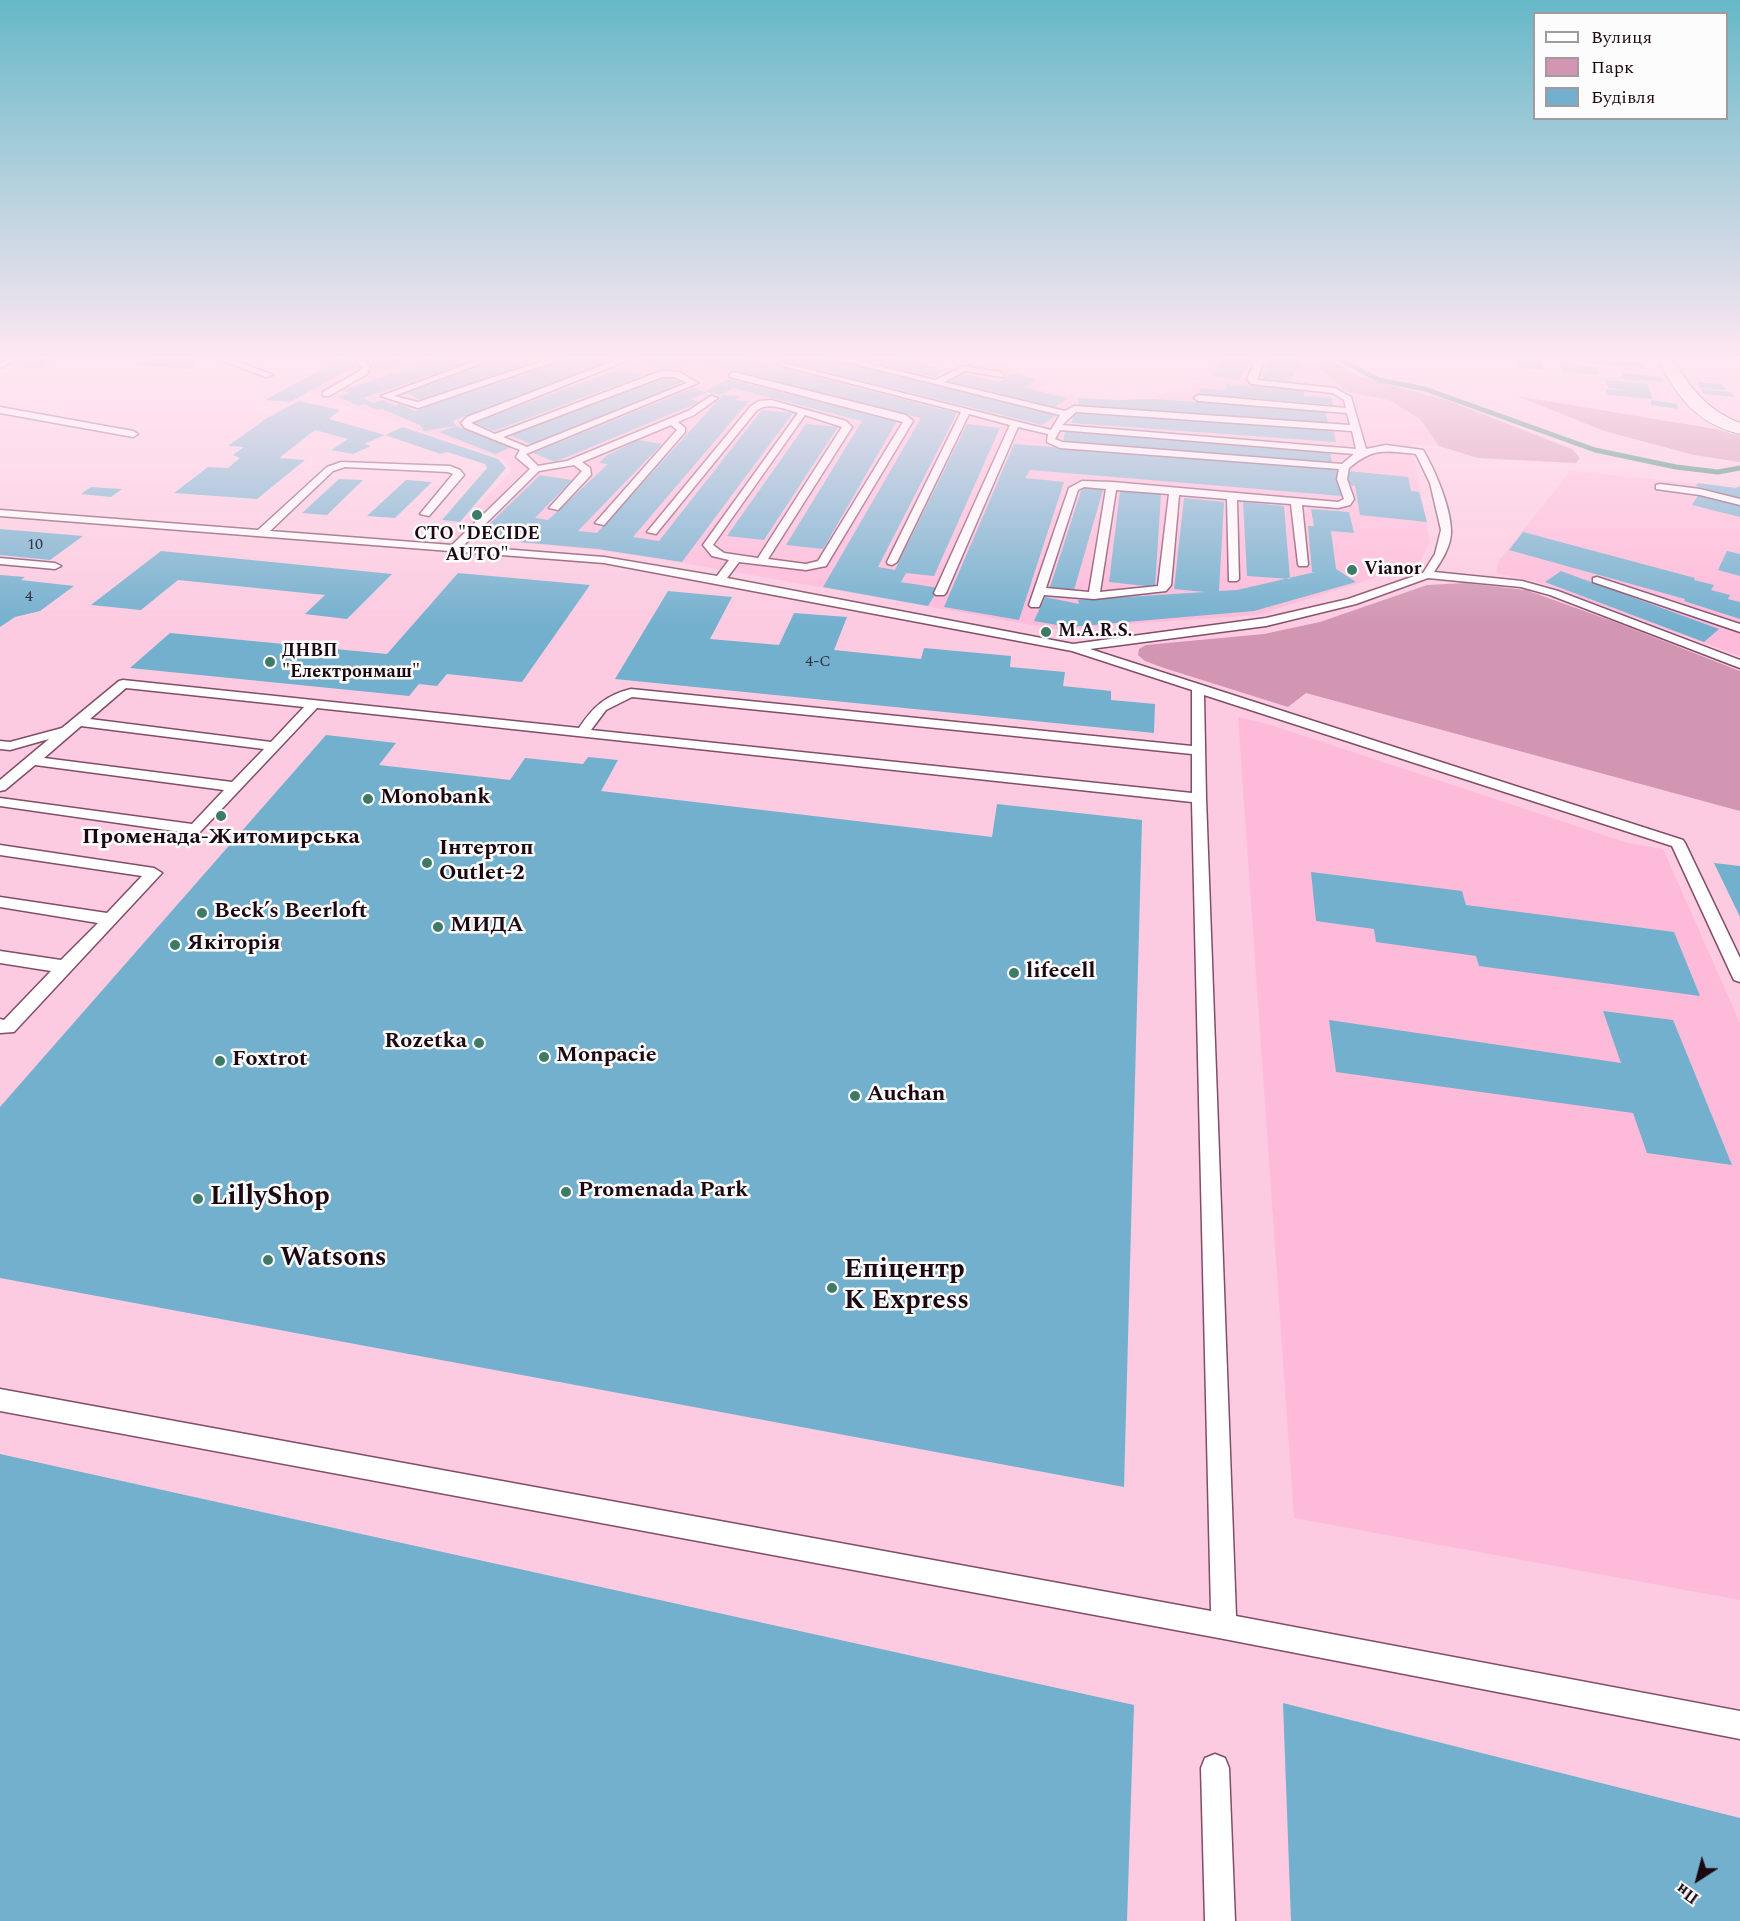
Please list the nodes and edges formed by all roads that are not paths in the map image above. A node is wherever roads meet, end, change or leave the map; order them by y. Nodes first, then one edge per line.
1 (524, 449) edge
2 (530, 449) edge
3 (607, 449) edge
4 (666, 449) edge
5 (721, 449) edge
6 (777, 449) edge
7 (833, 449) edge
8 (891, 449) edge
9 (948, 449) edge
10 (1004, 449) edge
11 (1107, 449) edge
12 (1315, 449) edge
13 (1361, 449) edge
14 (1382, 449) edge
15 (1396, 449) edge
16 (527, 450) junction
17 (1362, 452) junction
18 (575, 462) junction
19 (1344, 467) junction
20 (536, 469) junction
21 (1112, 485) junction
22 (1660, 487) dead end
23 (1174, 490) junction
24 (1232, 496) junction
25 (1296, 501) junction
26 (1740, 502) edge
27 (554, 508) dead end
28 (0, 513) edge
29 (425, 514) dead end
30 (600, 523) dead end
31 (652, 532) dead end
32 (260, 534) junction
33 (455, 548) junction
34 (736, 558) junction
35 (0, 561) edge
36 (761, 561) junction
37 (892, 562) dead end
38 (1303, 564) dead end
39 (55, 566) dead end
40 (1427, 575) junction
41 (1233, 579) dead end
42 (720, 580) junction
43 (1597, 580) dead end
44 (1040, 591) junction
45 (940, 593) dead end
46 (1094, 596) junction
47 (1035, 605) dead end
48 (1740, 628) edge
49 (1073, 648) junction
50 (1738, 660) edge
51 (1198, 689) junction
52 (314, 705) junction
53 (72, 726) junction
54 (582, 733) junction
55 (5, 745) edge
56 (274, 746) junction
57 (1198, 751) junction
58 (31, 760) junction
59 (16, 773) junction
60 (0, 787) edge
61 (235, 787) junction
62 (1199, 798) junction
63 (0, 802) edge
64 (0, 850) edge
65 (0, 902) edge
66 (110, 919) junction
67 (0, 957) edge
68 (66, 967) junction
69 (1740, 976) edge
70 (0, 1026) edge
71 (0, 1400) edge
72 (1224, 1626) junction
73 (1740, 1725) edge
74 (1215, 1768) dead end
75 (1220, 1921) edge

1 - 16 lane
2 - 16 lane
3 - 18 lane
4 - 30 lane
5 - 31 lane
6 - 34 lane
7 - 36 lane
8 - 36 lane
9 - 37 lane
10 - 45 lane
11 - 19 lane
12 - 17 lane
13 - 17 lane
14 - 17 lane
15 - 40 lane
16 - 20 lane
17 - 19 lane
18 - 20 lane
18 - 27 lane
19 - 25 lane
20 - 33 lane
21 - 23 lane
21 - 44 lane
21 - 46 lane
22 - 26 lane
23 - 24 lane
23 - 46 lane
24 - 25 lane
24 - 41 lane
25 - 38 lane
28 - 32 lane
29 - 32 lane
32 - 33 lane
33 - 42 lane
34 - 36 lane
34 - 42 lane
35 - 39 lane
40 - 49 lane
40 - 50 lane
42 - 49 lane
43 - 48 lane
44 - 46 lane
44 - 47 lane
49 - 51 lane
51 - 57 lane
51 - 69 lane
52 - 53 lane
52 - 54 lane
52 - 56 lane
53 - 55 lane
53 - 56 lane
53 - 58 lane
54 - 57 lane
54 - 62 lane
55 - 59 lane
56 - 61 lane
57 - 62 lane
58 - 59 lane
58 - 61 lane
59 - 60 lane
61 - 63 lane
62 - 72 lane
64 - 66 lane
65 - 66 lane
66 - 68 lane
67 - 68 lane
68 - 70 lane
71 - 72 lane
72 - 73 lane
74 - 75 lane

